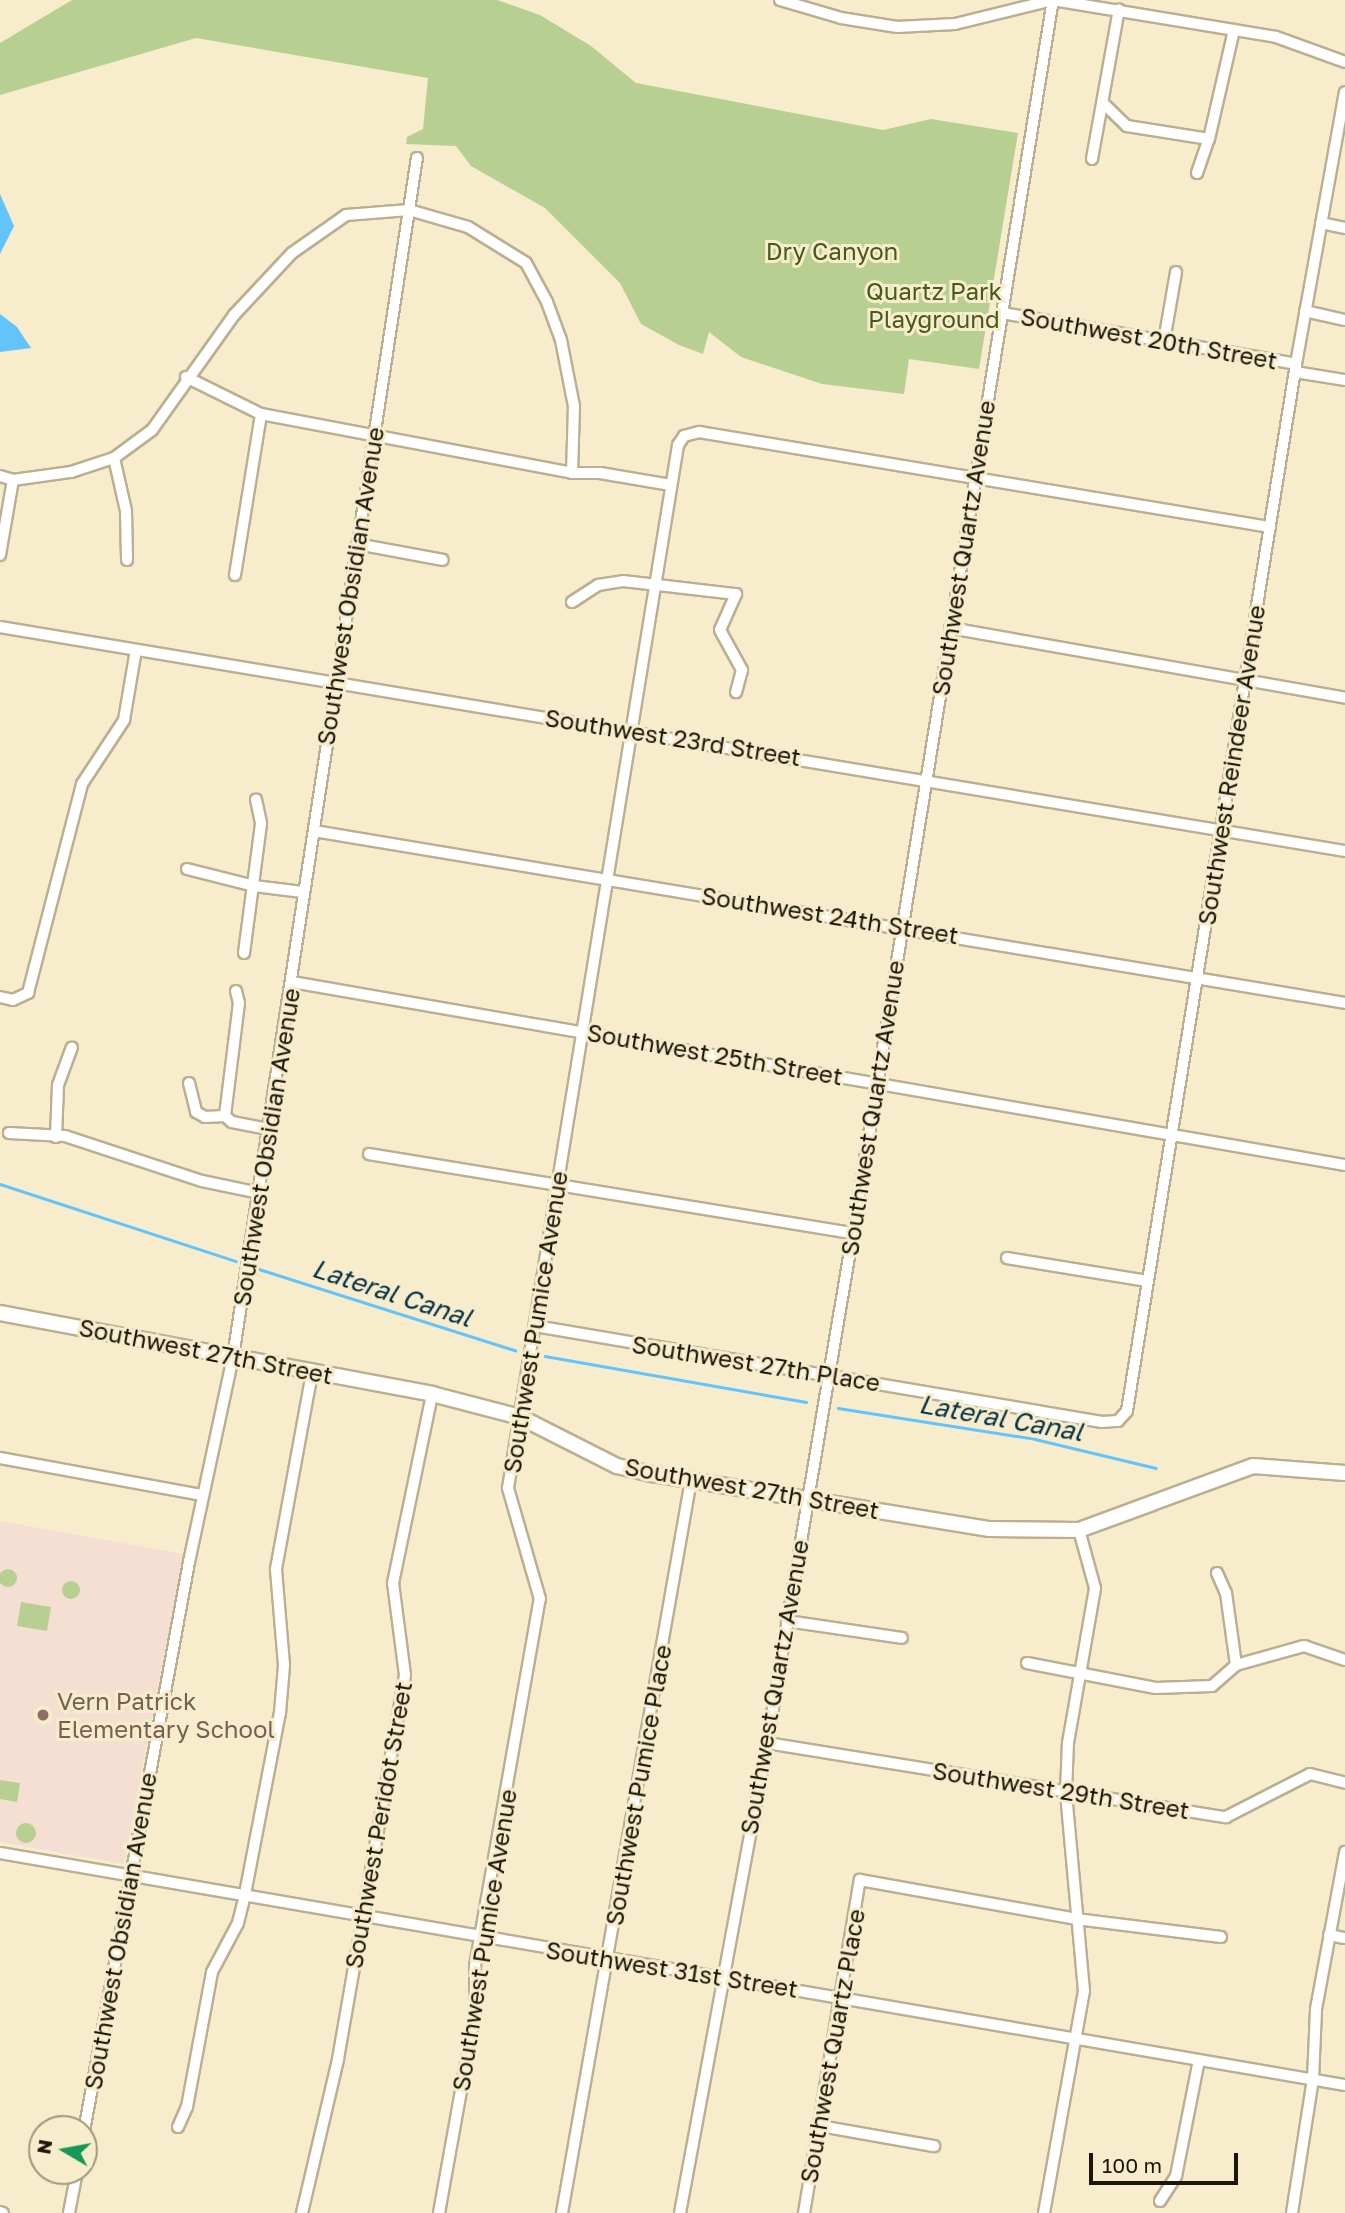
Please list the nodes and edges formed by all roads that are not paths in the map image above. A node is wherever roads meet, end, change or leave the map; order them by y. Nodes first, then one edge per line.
1 (780, 0) edge
2 (1053, 0) edge
3 (1119, 9) junction
4 (1234, 30) junction
5 (1345, 62) edge
6 (1345, 92) edge
7 (1104, 104) junction
8 (1209, 139) junction
9 (417, 158) dead end
10 (1092, 159) dead end
11 (1196, 173) dead end
12 (409, 210) junction
13 (1321, 223) junction
14 (1345, 228) edge
15 (1176, 272) dead end
16 (1305, 311) junction
17 (1002, 313) junction
18 (1345, 320) edge
19 (1164, 341) junction
20 (1295, 368) junction
21 (186, 377) junction
22 (1345, 380) edge
23 (261, 414) junction
24 (371, 434) junction
25 (114, 458) junction
26 (572, 473) junction
27 (974, 475) junction
28 (0, 476) edge
29 (13, 480) junction
30 (671, 485) junction
31 (1270, 527) junction
32 (357, 544) junction
33 (0, 555) edge
34 (127, 560) dead end
35 (443, 560) dead end
36 (235, 575) dead end
37 (656, 583) junction
38 (572, 602) dead end
39 (0, 627) edge
40 (950, 628) junction
41 (136, 650) junction
42 (1246, 681) junction
43 (336, 684) junction
44 (736, 692) dead end
45 (1345, 698) edge
46 (632, 730) junction
47 (926, 779) junction
48 (256, 800) dead end
49 (1221, 830) junction
50 (314, 831) junction
51 (1345, 850) edge
52 (187, 869) dead end
53 (608, 880) junction
54 (254, 886) junction
55 (303, 892) junction
56 (901, 927) junction
57 (244, 953) dead end
58 (1195, 976) junction
59 (292, 982) junction
60 (236, 991) dead end
61 (0, 997) edge
62 (1345, 1003) edge
63 (583, 1031) junction
64 (72, 1048) dead end
65 (189, 1083) dead end
66 (877, 1083) junction
67 (225, 1116) junction
68 (269, 1129) junction
69 (9, 1133) dead end
70 (1172, 1133) junction
71 (56, 1137) junction
72 (369, 1154) dead end
73 (1345, 1165) edge
74 (558, 1182) junction
75 (259, 1193) junction
76 (853, 1233) junction
77 (1007, 1258) dead end
78 (1147, 1281) junction
79 (0, 1313) edge
80 (535, 1326) junction
81 (233, 1357) junction
82 (313, 1372) junction
83 (829, 1374) junction
84 (432, 1394) junction
85 (520, 1417) junction
86 (1102, 1422) joint
87 (0, 1458) edge
88 (1345, 1473) edge
89 (691, 1480) junction
90 (202, 1495) junction
91 (805, 1499) junction
92 (1079, 1530) junction
93 (1217, 1573) dead end
94 (787, 1621) junction
95 (902, 1638) dead end
96 (1345, 1660) edge
97 (1027, 1663) dead end
98 (1237, 1665) junction
99 (1080, 1674) junction
100 (767, 1743) junction
101 (1345, 1783) edge
102 (1066, 1792) junction
103 (1345, 1852) edge
104 (0, 1853) edge
105 (129, 1875) junction
106 (245, 1894) junction
107 (363, 1915) junction
108 (1076, 1919) junction
109 (1329, 1936) junction
110 (1221, 1937) dead end
111 (1345, 1938) edge
112 (480, 1939) junction
113 (608, 1958) junction
114 (722, 1974) junction
115 (842, 1998) junction
116 (1074, 2040) junction
117 (1199, 2060) junction
118 (1313, 2079) junction
119 (1345, 2085) edge
120 (87, 2115) edge
121 (820, 2126) junction
122 (178, 2127) dead end
123 (934, 2146) dead end
124 (74, 2185) edge
125 (1160, 2201) dead end
126 (69, 2213) edge
127 (302, 2213) edge
128 (439, 2213) edge
129 (562, 2213) edge
130 (680, 2213) edge
131 (804, 2213) edge
132 (1044, 2213) edge
133 (1292, 2213) edge

1 - 2 street
2 - 3 street
2 - 17 street, Southwest Quartz Avenue
3 - 4 street
3 - 7 street
4 - 5 street
4 - 8 street
6 - 13 street, Southwest Reindeer Avenue
7 - 8 street
7 - 10 street
8 - 11 street
9 - 12 street, Southwest Obsidian Avenue
12 - 21 street
12 - 24 street, Southwest Obsidian Avenue
12 - 26 street
13 - 14 street
13 - 16 street, Southwest Reindeer Avenue
15 - 19 street
16 - 18 street
16 - 20 street, Southwest Reindeer Avenue
17 - 19 street, Southwest 20th Street
17 - 27 street, Southwest Quartz Avenue
19 - 20 street, Southwest 20th Street
20 - 22 street, Southwest 20th Street
20 - 31 street, Southwest Reindeer Avenue
21 - 23 street
21 - 25 street
23 - 24 street
23 - 36 street
24 - 26 street
24 - 32 street, Southwest Obsidian Avenue
25 - 29 street
25 - 34 street
26 - 30 street
27 - 30 street, Southwest Pumice Avenue
27 - 31 street
27 - 40 street, Southwest Quartz Avenue
28 - 29 street
29 - 33 street
30 - 37 street, Southwest Pumice Avenue
31 - 42 street, Southwest Reindeer Avenue
32 - 35 street
32 - 43 street, Southwest Obsidian Avenue
37 - 38 street
37 - 44 street
37 - 46 street, Southwest Pumice Avenue
39 - 41 street, Southwest 23rd Street
40 - 42 street
40 - 47 street, Southwest Quartz Avenue
41 - 43 street, Southwest 23rd Street
41 - 61 street
42 - 45 street
42 - 49 street, Southwest Reindeer Avenue
43 - 46 street, Southwest 23rd Street
43 - 50 street, Southwest Obsidian Avenue
46 - 47 street, Southwest 23rd Street
46 - 53 street, Southwest Pumice Avenue
47 - 49 street, Southwest 23rd Street
47 - 56 street, Southwest Quartz Avenue
48 - 54 street
49 - 51 street, Southwest 23rd Street
49 - 58 street, Southwest Reindeer Avenue
50 - 53 street, Southwest 24th Street
50 - 55 street, Southwest Obsidian Avenue
52 - 54 street
53 - 56 street, Southwest 24th Street
53 - 63 street, Southwest Pumice Avenue
54 - 55 street
54 - 57 street
55 - 59 street, Southwest Obsidian Avenue
56 - 58 street, Southwest 24th Street
56 - 66 street, Southwest Quartz Avenue
58 - 62 street, Southwest 24th Street
58 - 70 street, Southwest Reindeer Avenue
59 - 63 street, Southwest 25th Street
59 - 68 street, Southwest Obsidian Avenue
60 - 67 street
63 - 66 street, Southwest 25th Street
63 - 74 street, Southwest Pumice Avenue
64 - 71 street
65 - 67 street
66 - 70 street, Southwest 25th Street
66 - 76 street, Southwest Quartz Avenue
67 - 68 street
68 - 75 street, Southwest Obsidian Avenue
69 - 71 street
70 - 73 street, Southwest 25th Street
70 - 78 street, Southwest Reindeer Avenue
71 - 75 street
72 - 74 street
74 - 76 street
74 - 80 street, Southwest Pumice Avenue
75 - 81 street, Southwest Obsidian Avenue
76 - 83 street, Southwest Quartz Avenue
77 - 78 street
78 - 86 street, Southwest Reindeer Avenue
79 - 81 main road, Southwest 27th Street
80 - 83 street, Southwest 27th Place
80 - 85 street, Southwest Pumice Avenue
81 - 82 main road, Southwest 27th Street
81 - 90 street, Southwest Obsidian Avenue
82 - 84 main road, Southwest 27th Street
82 - 106 street
83 - 86 street, Southwest 27th Place
83 - 91 street, Southwest Quartz Avenue
84 - 85 main road, Southwest 27th Street
84 - 107 street, Southwest Peridot Street
85 - 89 main road, Southwest 27th Street
85 - 112 street, Southwest Pumice Avenue
87 - 90 street
88 - 92 main road, Southwest 27th Street
89 - 91 main road, Southwest 27th Street
89 - 113 street, Southwest Pumice Place
90 - 105 street, Southwest Obsidian Avenue
91 - 92 main road, Southwest 27th Street
91 - 94 street, Southwest Quartz Avenue
92 - 99 street
93 - 98 street
94 - 95 street
94 - 100 street, Southwest Quartz Avenue
96 - 98 street
97 - 99 street
98 - 99 street
99 - 102 street
100 - 102 street, Southwest 29th Street
100 - 114 street, Southwest Quartz Avenue
101 - 102 street, Southwest 29th Street
102 - 108 street
103 - 109 street
104 - 105 street, Southwest 31st Street
105 - 106 street, Southwest 31st Street
105 - 120 street, Southwest Obsidian Avenue
106 - 107 street, Southwest 31st Street
106 - 122 street
107 - 112 street, Southwest 31st Street
107 - 127 street, Southwest Peridot Street
108 - 110 street
108 - 115 street, Southwest Quartz Place
108 - 116 street
109 - 111 street
109 - 118 street
112 - 113 street, Southwest 31st Street
112 - 128 street, Southwest Pumice Avenue
113 - 114 street, Southwest 31st Street
113 - 129 street, Southwest Pumice Place
114 - 115 street, Southwest 31st Street
114 - 130 street, Southwest Quartz Avenue
115 - 116 street, Southwest 31st Street
115 - 121 street, Southwest Quartz Place
116 - 117 street, Southwest 31st Street
116 - 132 street
117 - 118 street, Southwest 31st Street
117 - 125 street
118 - 119 street, Southwest 31st Street
118 - 133 street
121 - 123 street
121 - 131 street, Southwest Quartz Place
124 - 126 street

